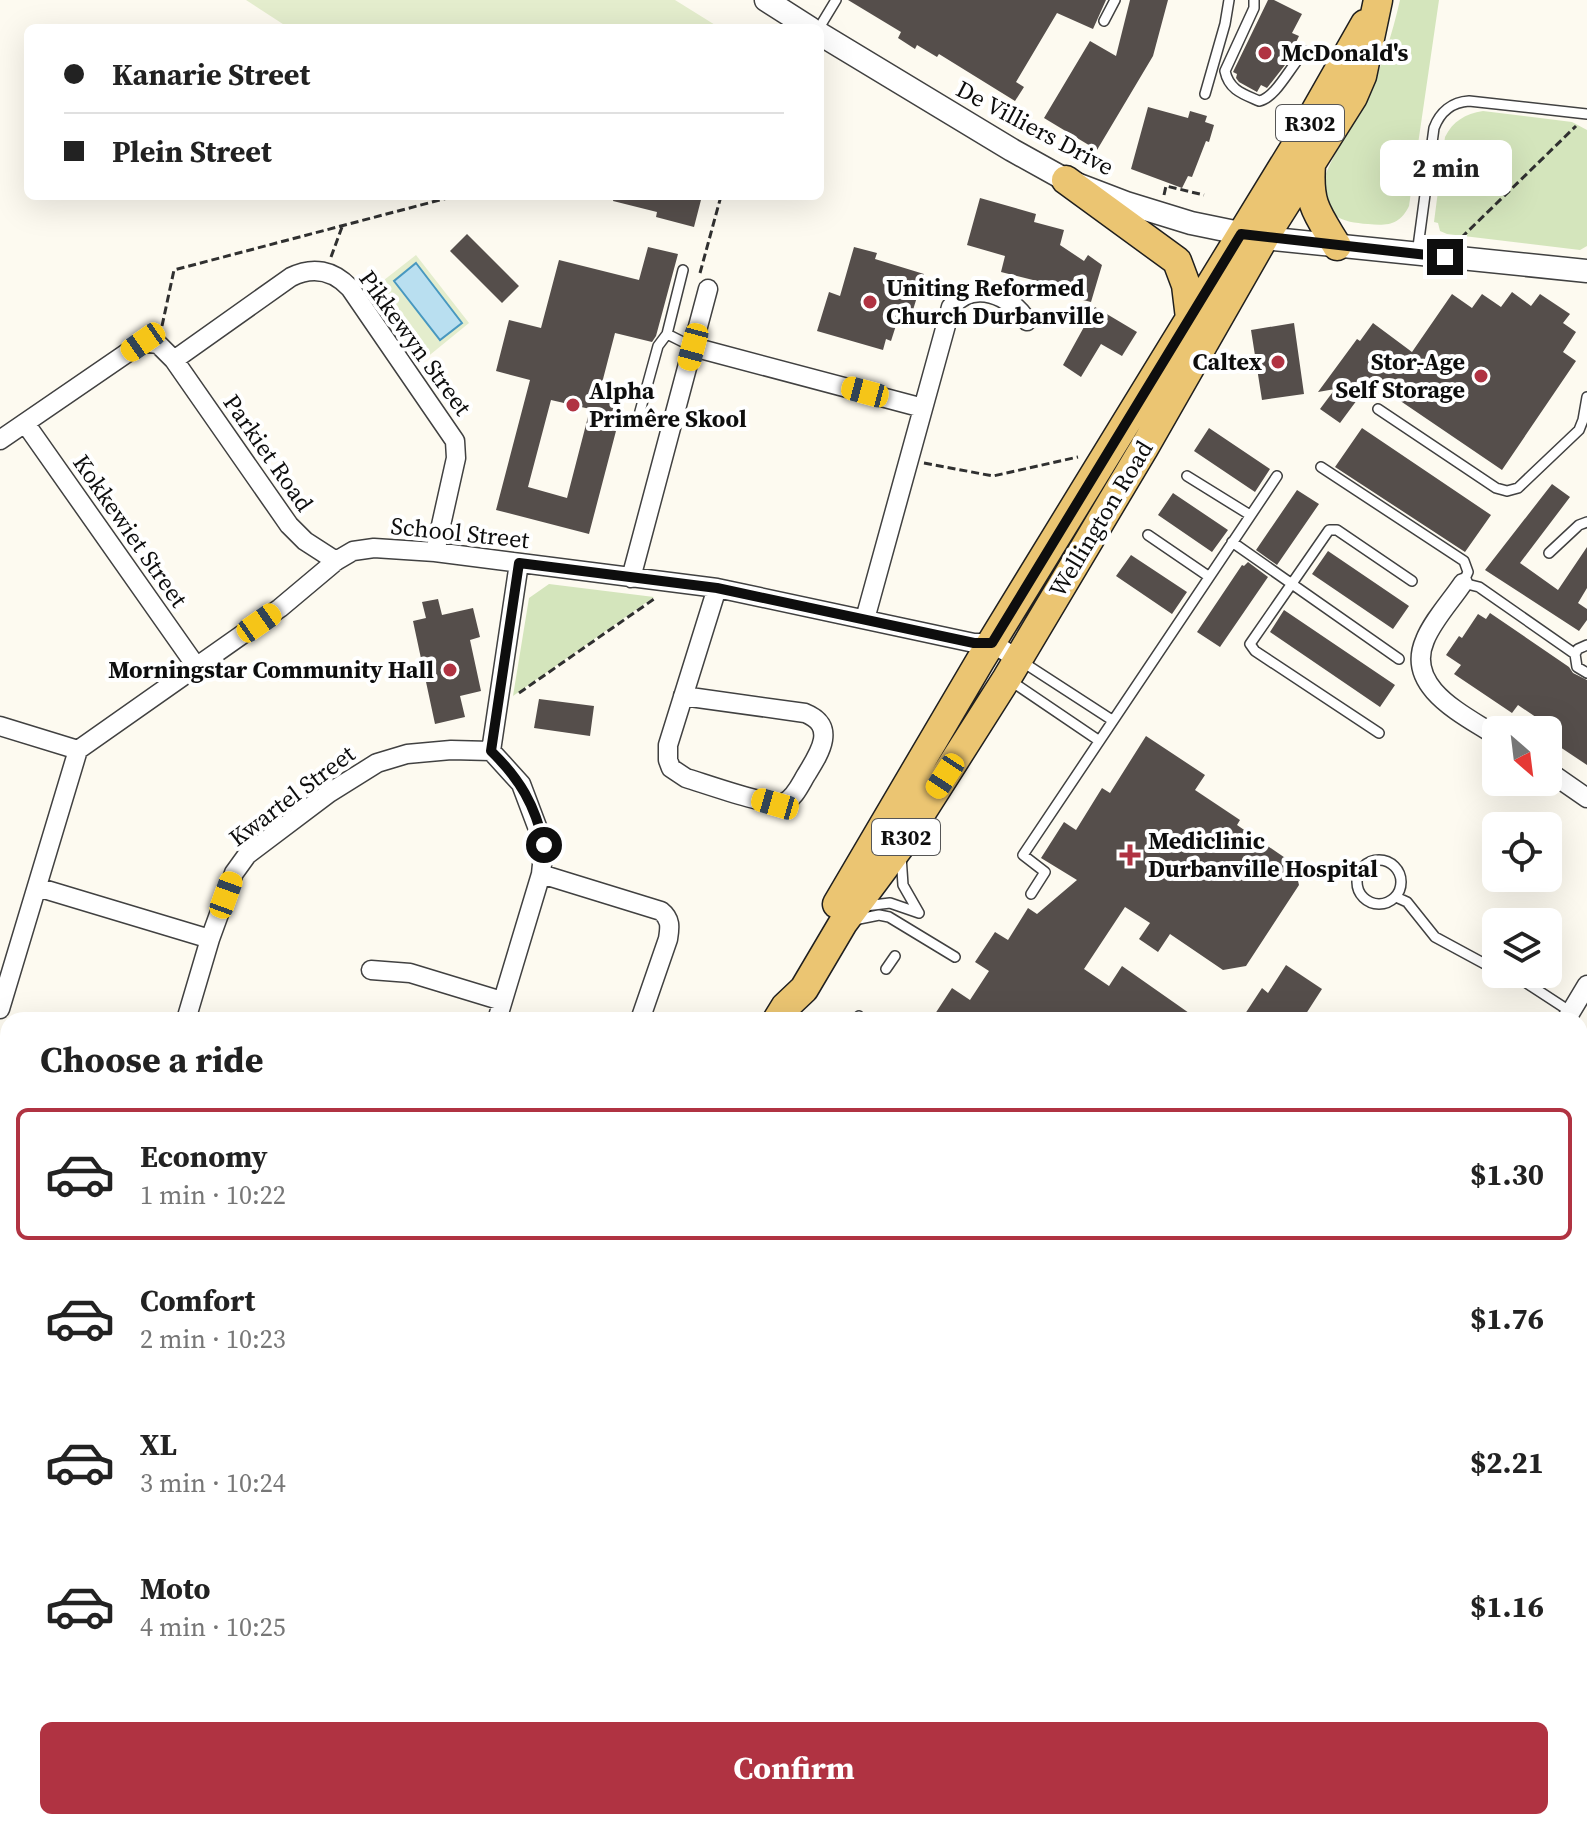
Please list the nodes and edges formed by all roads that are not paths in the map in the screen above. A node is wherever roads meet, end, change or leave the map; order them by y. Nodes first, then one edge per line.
1 (766, 0) edge
2 (836, 0) edge
3 (1115, 0) edge
4 (1229, 0) edge
5 (1254, 0) edge
6 (1377, 5) edge
7 (1104, 21) dead end
8 (804, 24) edge
9 (821, 24) edge
10 (824, 36) edge
11 (1305, 51) dead end
12 (1205, 94) dead end
13 (1587, 114) edge
14 (1311, 164) junction
15 (1066, 180) junction
16 (1252, 236) junction
17 (1337, 246) junction
18 (1417, 254) junction
19 (683, 270) dead end
20 (1587, 271) edge
21 (708, 289) road end
22 (1190, 318) junction
23 (1027, 321) dead end
24 (667, 334) junction
25 (693, 347) junction
26 (174, 360) junction
27 (1587, 397) edge
28 (923, 408) junction
29 (1378, 409) dead end
30 (639, 415) dead end
31 (25, 423) junction
32 (0, 440) edge
33 (1321, 467) dead end
34 (1187, 476) dead end
35 (1277, 476) dead end
36 (1250, 515) junction
37 (1587, 522) edge
38 (1148, 535) dead end
39 (1232, 542) junction
40 (435, 552) junction
41 (1549, 553) dead end
42 (336, 561) junction
43 (519, 563) junction
44 (1208, 576) junction
45 (631, 578) junction
46 (1412, 581) dead end
47 (1290, 583) junction
48 (1463, 583) junction
49 (717, 588) junction
50 (865, 619) junction
51 (1587, 645) edge
52 (982, 649) junction
53 (1575, 654) junction
54 (1399, 659) dead end
55 (196, 666) junction
56 (1013, 669) junction
57 (1587, 673) edge
58 (683, 696) junction
59 (1112, 720) junction
60 (0, 726) edge
61 (1482, 726) edge
62 (1379, 733) dead end
63 (1098, 740) junction
64 (78, 750) junction
65 (491, 751) junction
66 (1562, 781) edge
67 (1587, 798) edge
68 (901, 845) junction
69 (541, 874) junction
70 (37, 887) junction
71 (1031, 894) dead end
72 (1396, 897) junction
73 (841, 918) junction
74 (210, 939) junction
75 (895, 956) dead end
76 (955, 957) dead end
77 (1482, 962) edge
78 (886, 969) dead end
79 (371, 970) dead end
80 (1587, 985) edge
81 (1532, 988) edge
82 (502, 1001) junction
83 (0, 1009) edge
84 (188, 1012) edge
85 (499, 1012) edge
86 (643, 1012) edge
87 (783, 1012) edge
88 (1563, 1012) edge
89 (1570, 1012) edge

1 - 8 street
2 - 9 lane
3 - 7 lane
4 - 12 lane
5 - 11 lane
6 - 14 main road, Wellington Road / R302
6 - 16 main road, Wellington Road / R302
10 - 15 street, De Villiers Drive
13 - 18 lane
14 - 16 main road, Wellington Road / R302
14 - 17 main road
15 - 16 street, De Villiers Drive
15 - 22 main road
16 - 17 street, De Villiers Drive
16 - 22 main road, Wellington Road / R302
16 - 56 main road, Wellington Road / R302
17 - 18 street, De Villiers Drive
18 - 20 street, De Villiers Drive
19 - 24 lane
21 - 25 street
22 - 52 main road, Wellington Road / R302
23 - 28 street
24 - 25 lane
24 - 30 lane
25 - 28 street
25 - 45 street
26 - 31 street
26 - 40 street, Pikkewyn Street
26 - 42 street, Parkiet Road
27 - 29 lane
28 - 50 street
31 - 32 street
31 - 55 street, Kokkewiet Street
33 - 48 lane
34 - 36 lane
35 - 36 lane
36 - 39 lane
37 - 41 lane
38 - 44 lane
39 - 44 lane
39 - 47 lane
40 - 42 street, School Street
40 - 43 street, School Street
42 - 55 street, School Street
43 - 45 street, School Street
43 - 65 street
44 - 59 lane
45 - 49 street, School Street
46 - 47 lane
47 - 54 lane
47 - 62 lane
48 - 53 lane
48 - 61 street
49 - 50 street, School Street
49 - 58 street
50 - 52 street, School Street
51 - 53 lane
52 - 56 street, School Street
52 - 73 main road, Wellington Road / R302
53 - 57 lane
55 - 64 street, School Street
56 - 59 lane
56 - 63 lane
56 - 68 main road, Wellington Road / R302
58 - 58 street
59 - 63 lane
60 - 64 street
63 - 71 lane
64 - 70 street
65 - 69 street
65 - 74 street, Kwartel Street
66 - 67 street
68 - 73 main road, Wellington Road / R302
68 - 73 lane
69 - 82 street
69 - 86 street
70 - 74 street
70 - 83 street
72 - 72 lane
72 - 77 lane
73 - 76 lane
73 - 87 main road, Wellington Road / R302
74 - 84 street, Kwartel Street
75 - 78 lane
79 - 82 street
80 - 89 street
81 - 88 lane
82 - 85 street

